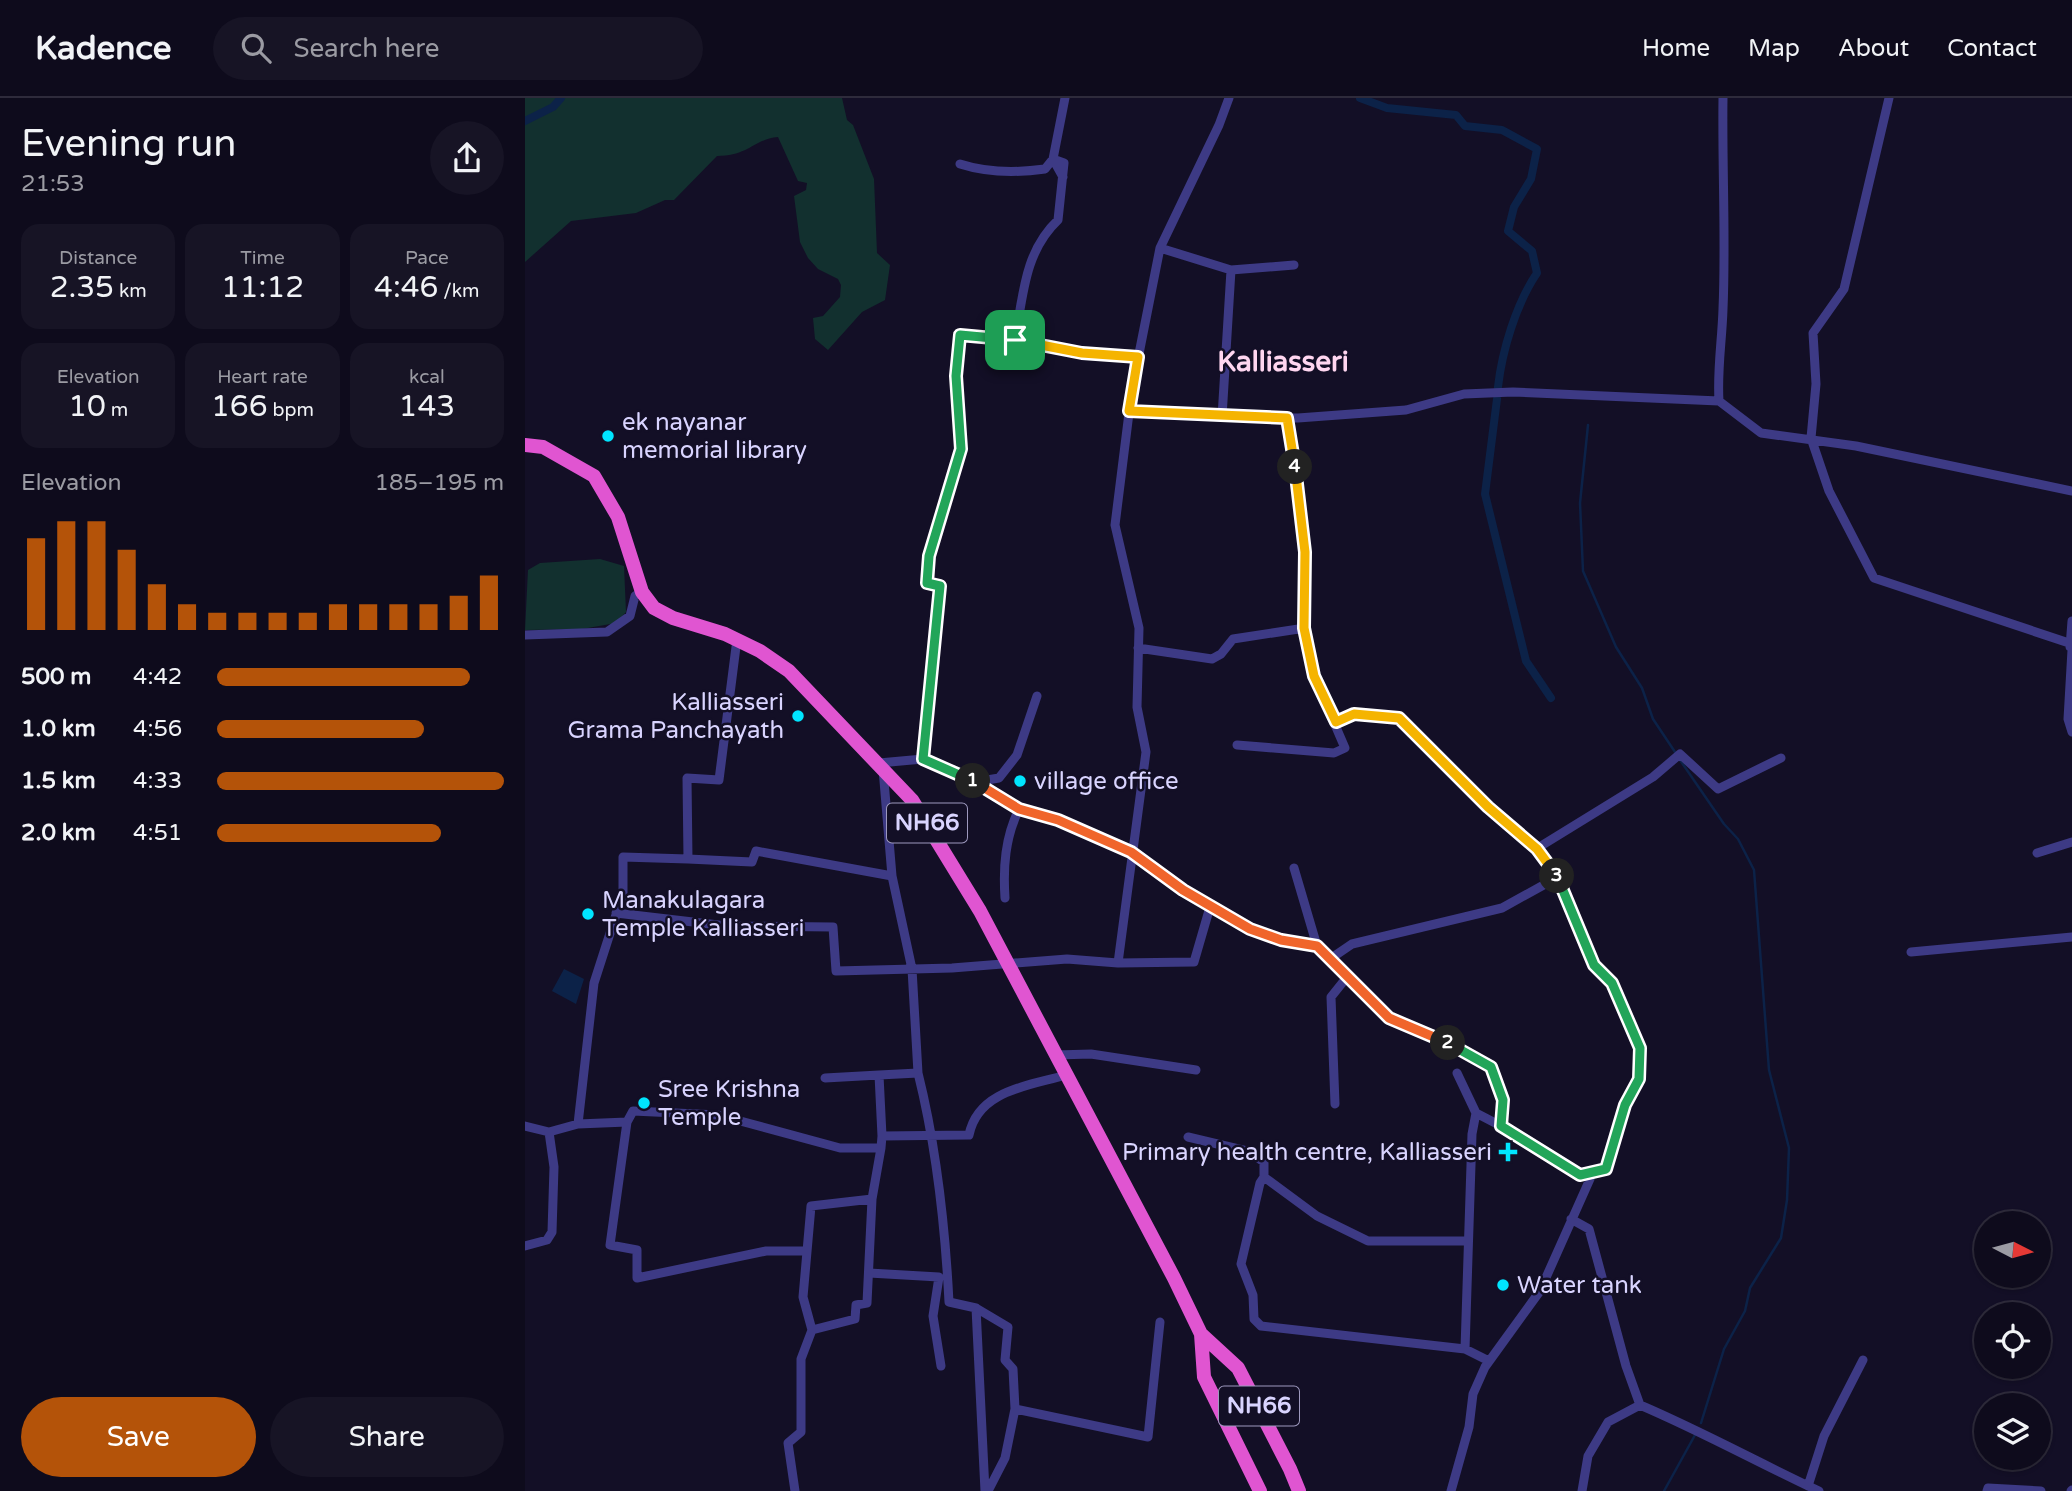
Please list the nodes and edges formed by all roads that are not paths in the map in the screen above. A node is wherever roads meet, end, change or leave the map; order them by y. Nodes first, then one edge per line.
1 (1065, 98) edge
2 (1229, 98) edge
3 (1723, 98) edge
4 (1889, 98) edge
5 (1052, 159) junction
6 (960, 164) dead end
7 (1160, 248) junction
8 (1294, 265) dead end
9 (1231, 270) junction
10 (1015, 340) junction
11 (1138, 357) junction
12 (1719, 401) junction
13 (1129, 411) junction
14 (1222, 417) junction
15 (1287, 418) junction
16 (1811, 438) junction
17 (525, 444) edge
18 (2072, 491) edge
19 (642, 592) junction
20 (2072, 621) edge
21 (1304, 628) junction
22 (525, 635) edge
23 (737, 639) junction
24 (2070, 647) edge
25 (1138, 648) junction
26 (1037, 696) dead end
27 (1336, 722) junction
28 (2072, 732) edge
29 (1237, 745) dead end
30 (1781, 758) dead end
31 (923, 759) junction
32 (881, 766) junction
33 (975, 782) junction
34 (1019, 809) junction
35 (2072, 842) edge
36 (1537, 849) junction
37 (1131, 852) junction
38 (2037, 853) dead end
39 (688, 859) junction
40 (1294, 868) dead end
41 (892, 876) junction
42 (1558, 877) junction
43 (1005, 898) dead end
44 (1210, 907) junction
45 (616, 913) junction
46 (2072, 937) edge
47 (1317, 946) junction
48 (1911, 952) dead end
49 (1330, 959) junction
50 (1118, 962) junction
51 (1007, 963) junction
52 (912, 970) junction
53 (1347, 977) junction
54 (1056, 1055) junction
55 (1196, 1070) dead end
56 (918, 1073) junction
57 (1457, 1073) dead end
58 (879, 1075) junction
59 (1066, 1075) junction
60 (825, 1078) dead end
61 (1335, 1104) dead end
62 (1476, 1113) junction
63 (627, 1122) junction
64 (578, 1124) junction
65 (525, 1126) edge
66 (1501, 1126) junction
67 (549, 1132) junction
68 (934, 1135) junction
69 (882, 1136) junction
70 (1188, 1138) dead end
71 (881, 1148) junction
72 (1580, 1175) junction
73 (1264, 1177) junction
74 (872, 1199) junction
75 (1571, 1219) junction
76 (1467, 1241) junction
77 (525, 1246) edge
78 (807, 1251) junction
79 (869, 1273) junction
80 (976, 1308) junction
81 (1160, 1322) dead end
82 (812, 1330) junction
83 (1201, 1334) junction
84 (1465, 1349) junction
85 (1863, 1360) dead end
86 (1489, 1361) junction
87 (941, 1366) dead end
88 (1640, 1405) junction
89 (1015, 1409) junction
90 (1808, 1486) junction
91 (795, 1491) edge
92 (986, 1491) edge
93 (1260, 1491) edge
94 (1299, 1491) edge
95 (1451, 1491) edge
96 (1582, 1491) edge
97 (1819, 1491) edge
98 (1987, 1491) edge
99 (2041, 1491) edge

1 - 5 street
2 - 7 street
3 - 12 street
4 - 16 street
5 - 6 street
5 - 10 street
7 - 9 street
7 - 11 street
8 - 9 street
9 - 14 street
10 - 11 street
10 - 31 street
11 - 13 street
12 - 15 street
12 - 16 street
13 - 14 street
13 - 25 street
14 - 15 street
15 - 21 street
16 - 18 street
16 - 24 street
17 - 19 highway, NH66
19 - 22 street
19 - 23 highway, NH66
20 - 24 street
21 - 25 street
21 - 27 street
23 - 32 highway, NH66
23 - 39 street
24 - 28 street
25 - 37 street
26 - 33 street
27 - 29 street
27 - 36 street
30 - 36 street
31 - 32 street
31 - 33 street
32 - 41 street
32 - 51 highway, NH66
33 - 34 street
34 - 37 street
34 - 43 street
35 - 38 street
36 - 42 street
37 - 44 street
37 - 50 street
39 - 41 street
39 - 45 street
40 - 47 street
41 - 52 street
42 - 49 street
42 - 72 street
44 - 47 street
44 - 50 street
45 - 52 street
45 - 64 street
46 - 48 street
47 - 49 street
49 - 53 street
50 - 51 street
51 - 52 street
51 - 54 highway, NH66
52 - 56 street
53 - 61 street
53 - 66 street
54 - 55 street
54 - 59 highway, NH66
56 - 58 street
56 - 68 street
57 - 62 street
58 - 60 street
58 - 69 street
59 - 68 street
59 - 83 highway, NH66
62 - 66 street
62 - 76 street
63 - 64 street
63 - 71 street
63 - 78 street
64 - 67 street
65 - 67 street
66 - 72 street
67 - 77 street
68 - 69 street
68 - 80 street
69 - 71 street
70 - 73 street
71 - 74 street
72 - 75 street
73 - 76 street
73 - 84 street
74 - 78 street
74 - 79 street
75 - 86 street
75 - 88 street
76 - 84 street
78 - 82 street
79 - 82 street
79 - 87 street
80 - 89 street
80 - 92 street
81 - 89 street
82 - 91 street
83 - 93 highway, NH66
83 - 94 highway, NH66
84 - 86 street
85 - 90 street
86 - 95 street
88 - 90 street
88 - 96 street
89 - 92 street
90 - 97 street
98 - 99 street

